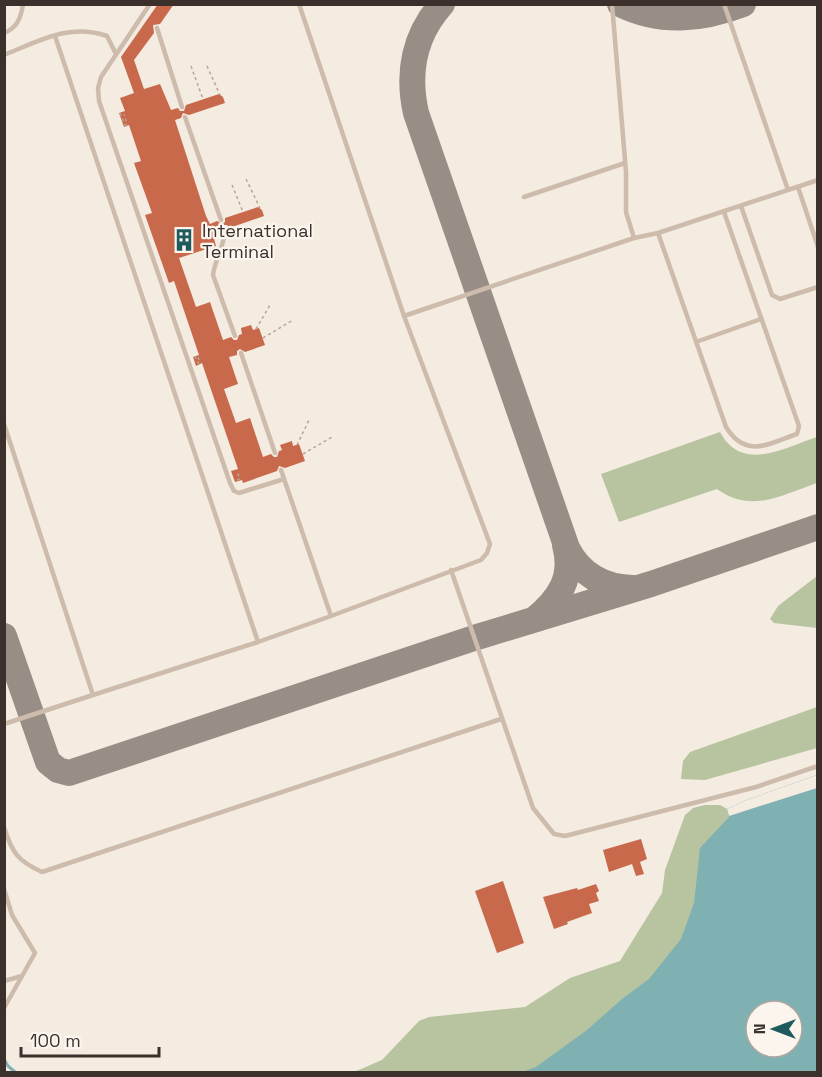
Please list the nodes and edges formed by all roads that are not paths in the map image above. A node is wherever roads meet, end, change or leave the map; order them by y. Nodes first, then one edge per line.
1 (23, 4) edge
2 (150, 4) edge
3 (299, 4) edge
4 (612, 4) edge
5 (724, 4) edge
6 (157, 28) dead end
7 (4, 33) edge
8 (55, 36) junction
9 (116, 54) junction
10 (4, 55) edge
11 (182, 107) dead end
12 (186, 117) dead end
13 (625, 163) junction
14 (818, 180) edge
15 (798, 187) junction
16 (788, 190) junction
17 (524, 196) dead end
18 (741, 206) junction
19 (724, 212) junction
20 (221, 219) dead end
21 (225, 230) dead end
22 (658, 233) junction
23 (634, 238) junction
24 (818, 247) edge
25 (818, 287) edge
26 (404, 316) junction
27 (761, 319) junction
28 (235, 336) dead end
29 (696, 342) junction
30 (241, 353) dead end
31 (4, 424) edge
32 (275, 453) dead end
33 (281, 470) dead end
34 (284, 479) junction
35 (451, 570) junction
36 (331, 616) junction
37 (258, 642) junction
38 (93, 695) junction
39 (501, 719) junction
40 (4, 724) edge
41 (818, 766) edge
42 (4, 827) edge
43 (4, 889) edge
44 (22, 976) junction
45 (4, 981) edge
46 (4, 1008) edge

1 - 7 lane
2 - 9 lane
3 - 26 lane
4 - 13 lane
5 - 16 lane
6 - 11 lane
8 - 9 lane
8 - 10 lane
8 - 37 lane
9 - 34 lane
12 - 20 lane
13 - 17 lane
13 - 23 lane
14 - 15 lane
15 - 16 lane
15 - 24 lane
16 - 18 lane
18 - 19 lane
18 - 25 lane
19 - 22 lane
19 - 27 lane
21 - 28 lane
22 - 23 lane
22 - 29 lane
23 - 26 lane
26 - 35 lane
27 - 29 lane
27 - 29 lane
30 - 32 lane
31 - 38 lane
33 - 34 lane
34 - 36 lane
35 - 36 lane
35 - 39 lane
36 - 37 lane
37 - 38 lane
38 - 40 lane
39 - 41 lane
39 - 42 lane
43 - 44 lane
44 - 45 lane
44 - 46 lane

